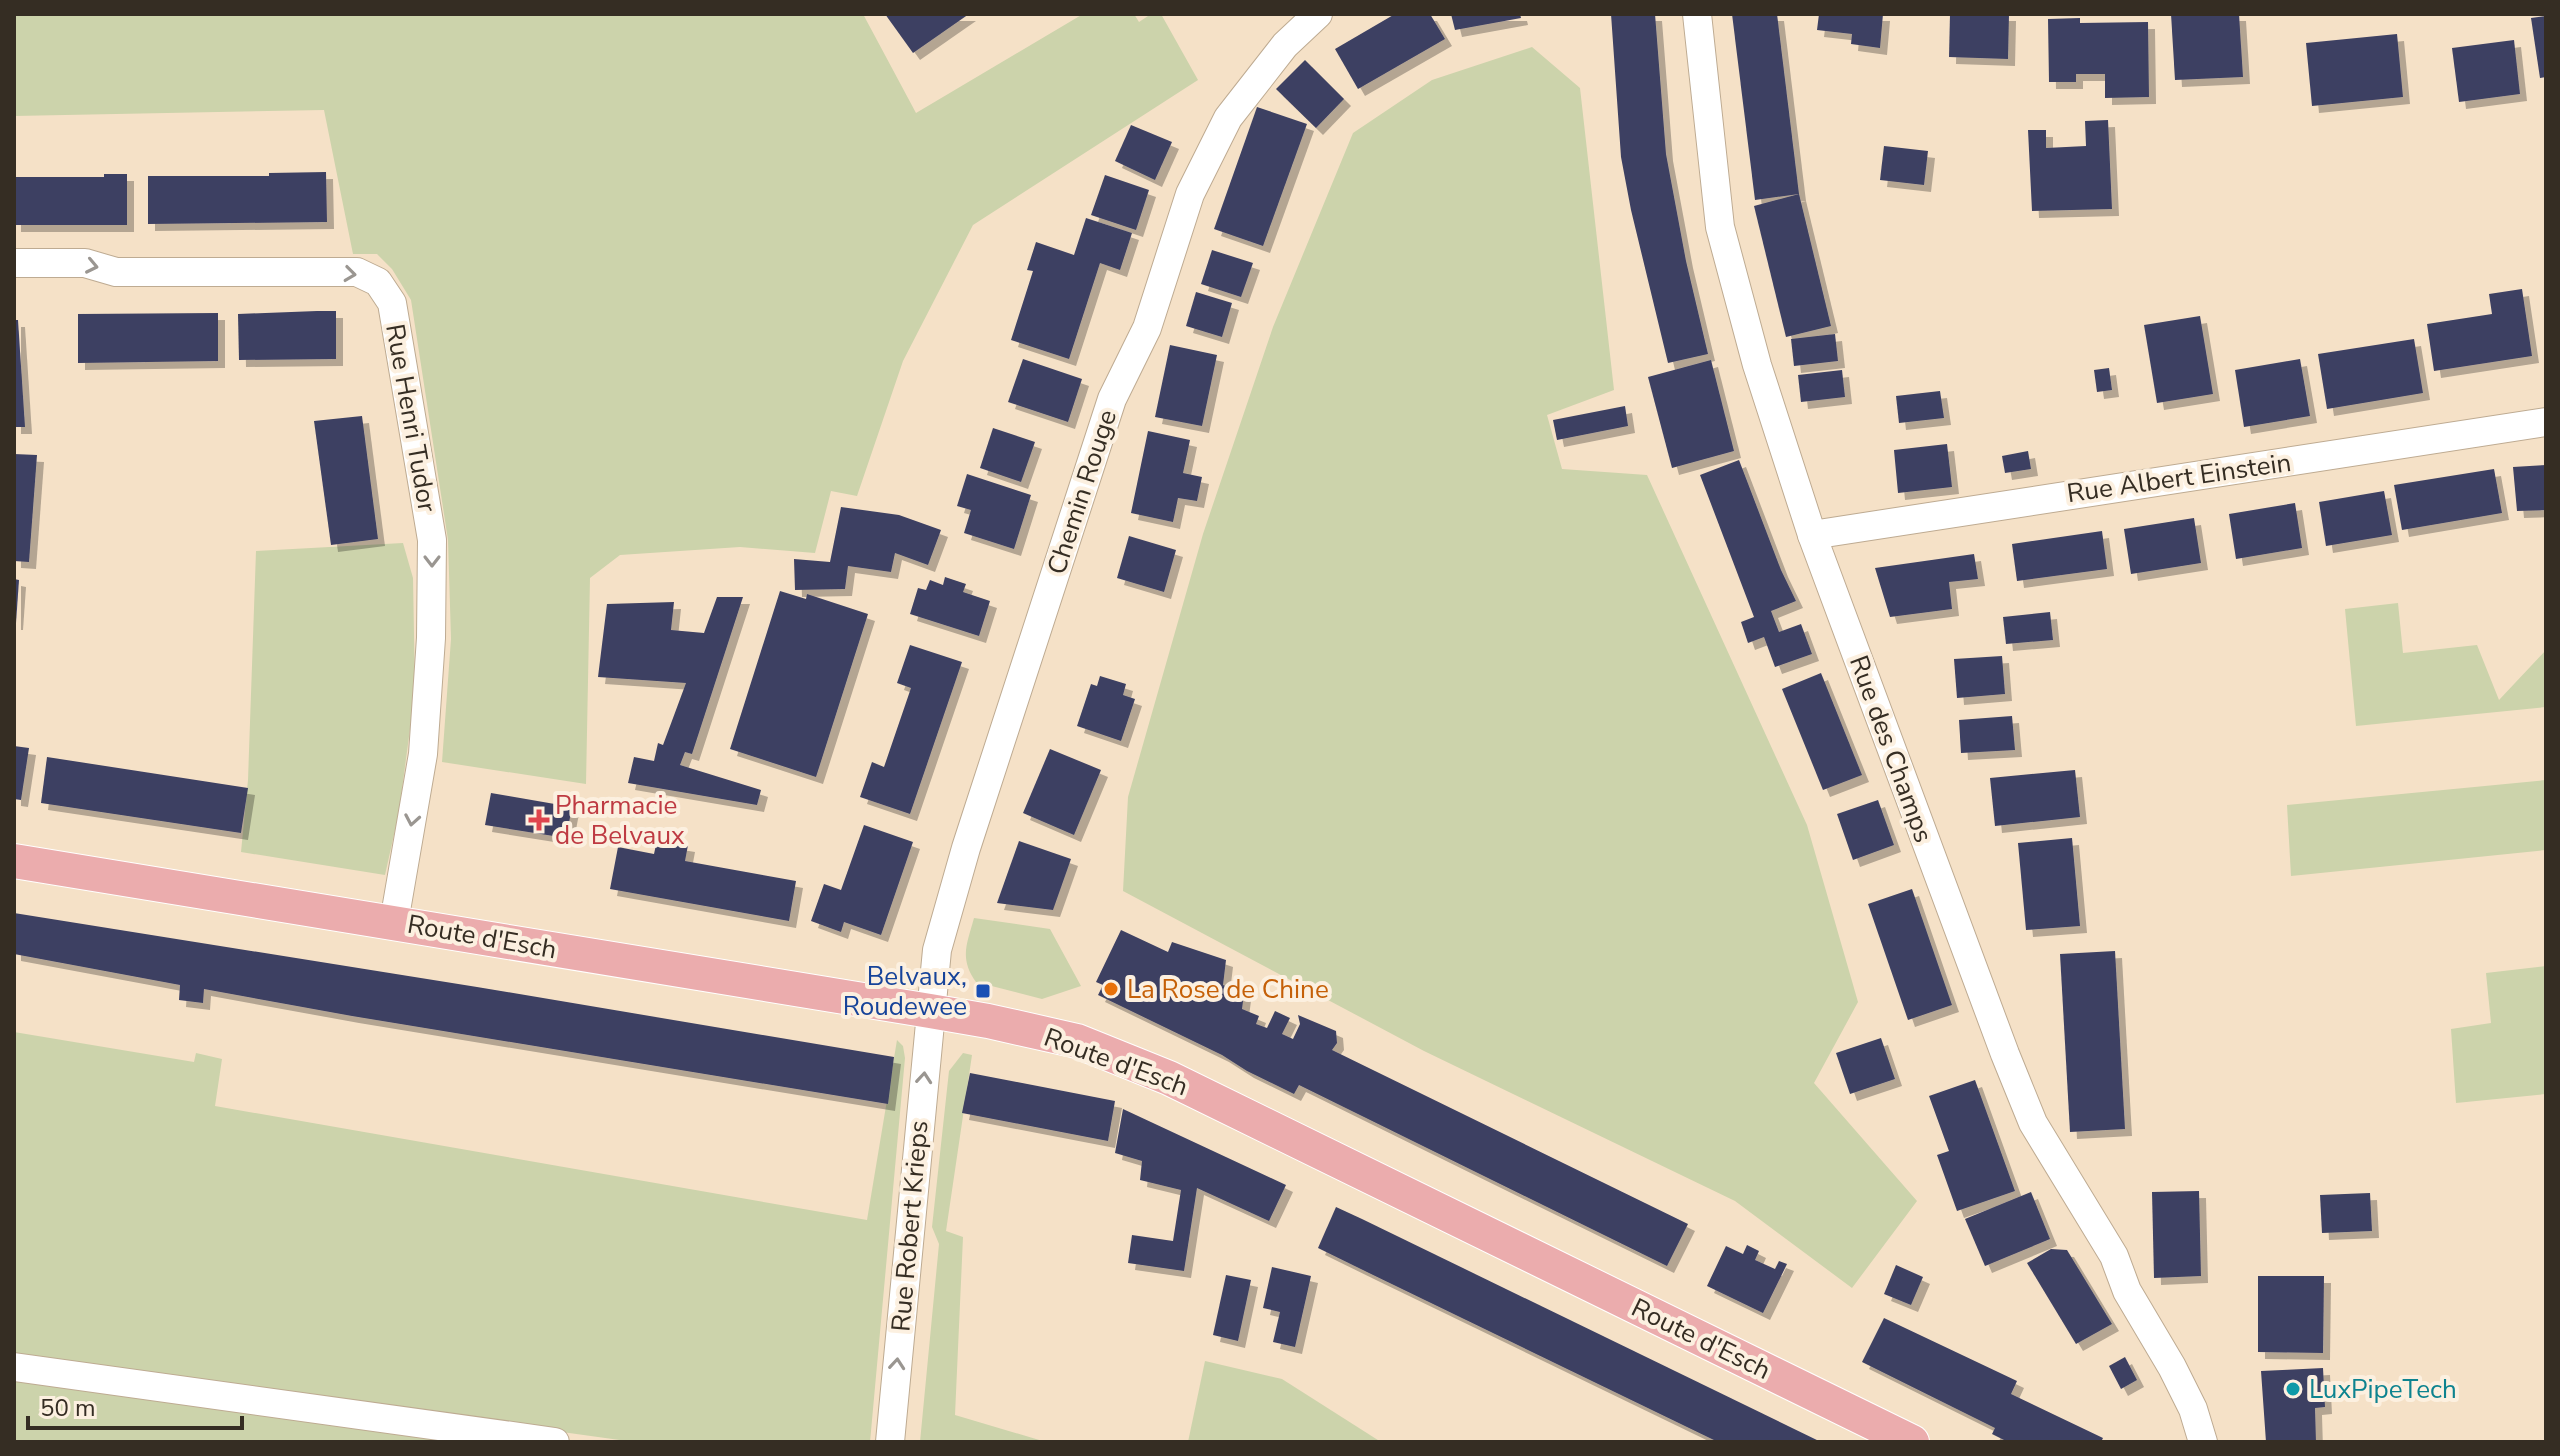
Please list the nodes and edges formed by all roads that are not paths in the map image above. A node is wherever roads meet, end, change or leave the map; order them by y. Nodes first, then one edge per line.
1 (1318, 14) edge
2 (1697, 14) edge
3 (14, 263) edge
4 (2546, 422) edge
5 (1812, 535) junction
6 (14, 861) edge
7 (394, 922) junction
8 (930, 1011) junction
9 (14, 1367) edge
10 (555, 1442) edge
11 (890, 1442) edge
12 (1912, 1442) edge
13 (2203, 1442) edge

1 - 8 street, Chemin Rouge
2 - 5 street, Rue des Champs
3 -> 7 street, Rue Henri Tudor
4 - 5 street, Rue Albert Einstein
5 - 13 street, Rue des Champs
6 - 7 main road, Route d'Esch
7 - 8 main road, Route d'Esch
11 -> 8 street, Rue Robert Krieps
8 - 12 main road, Route d'Esch
9 - 10 street

